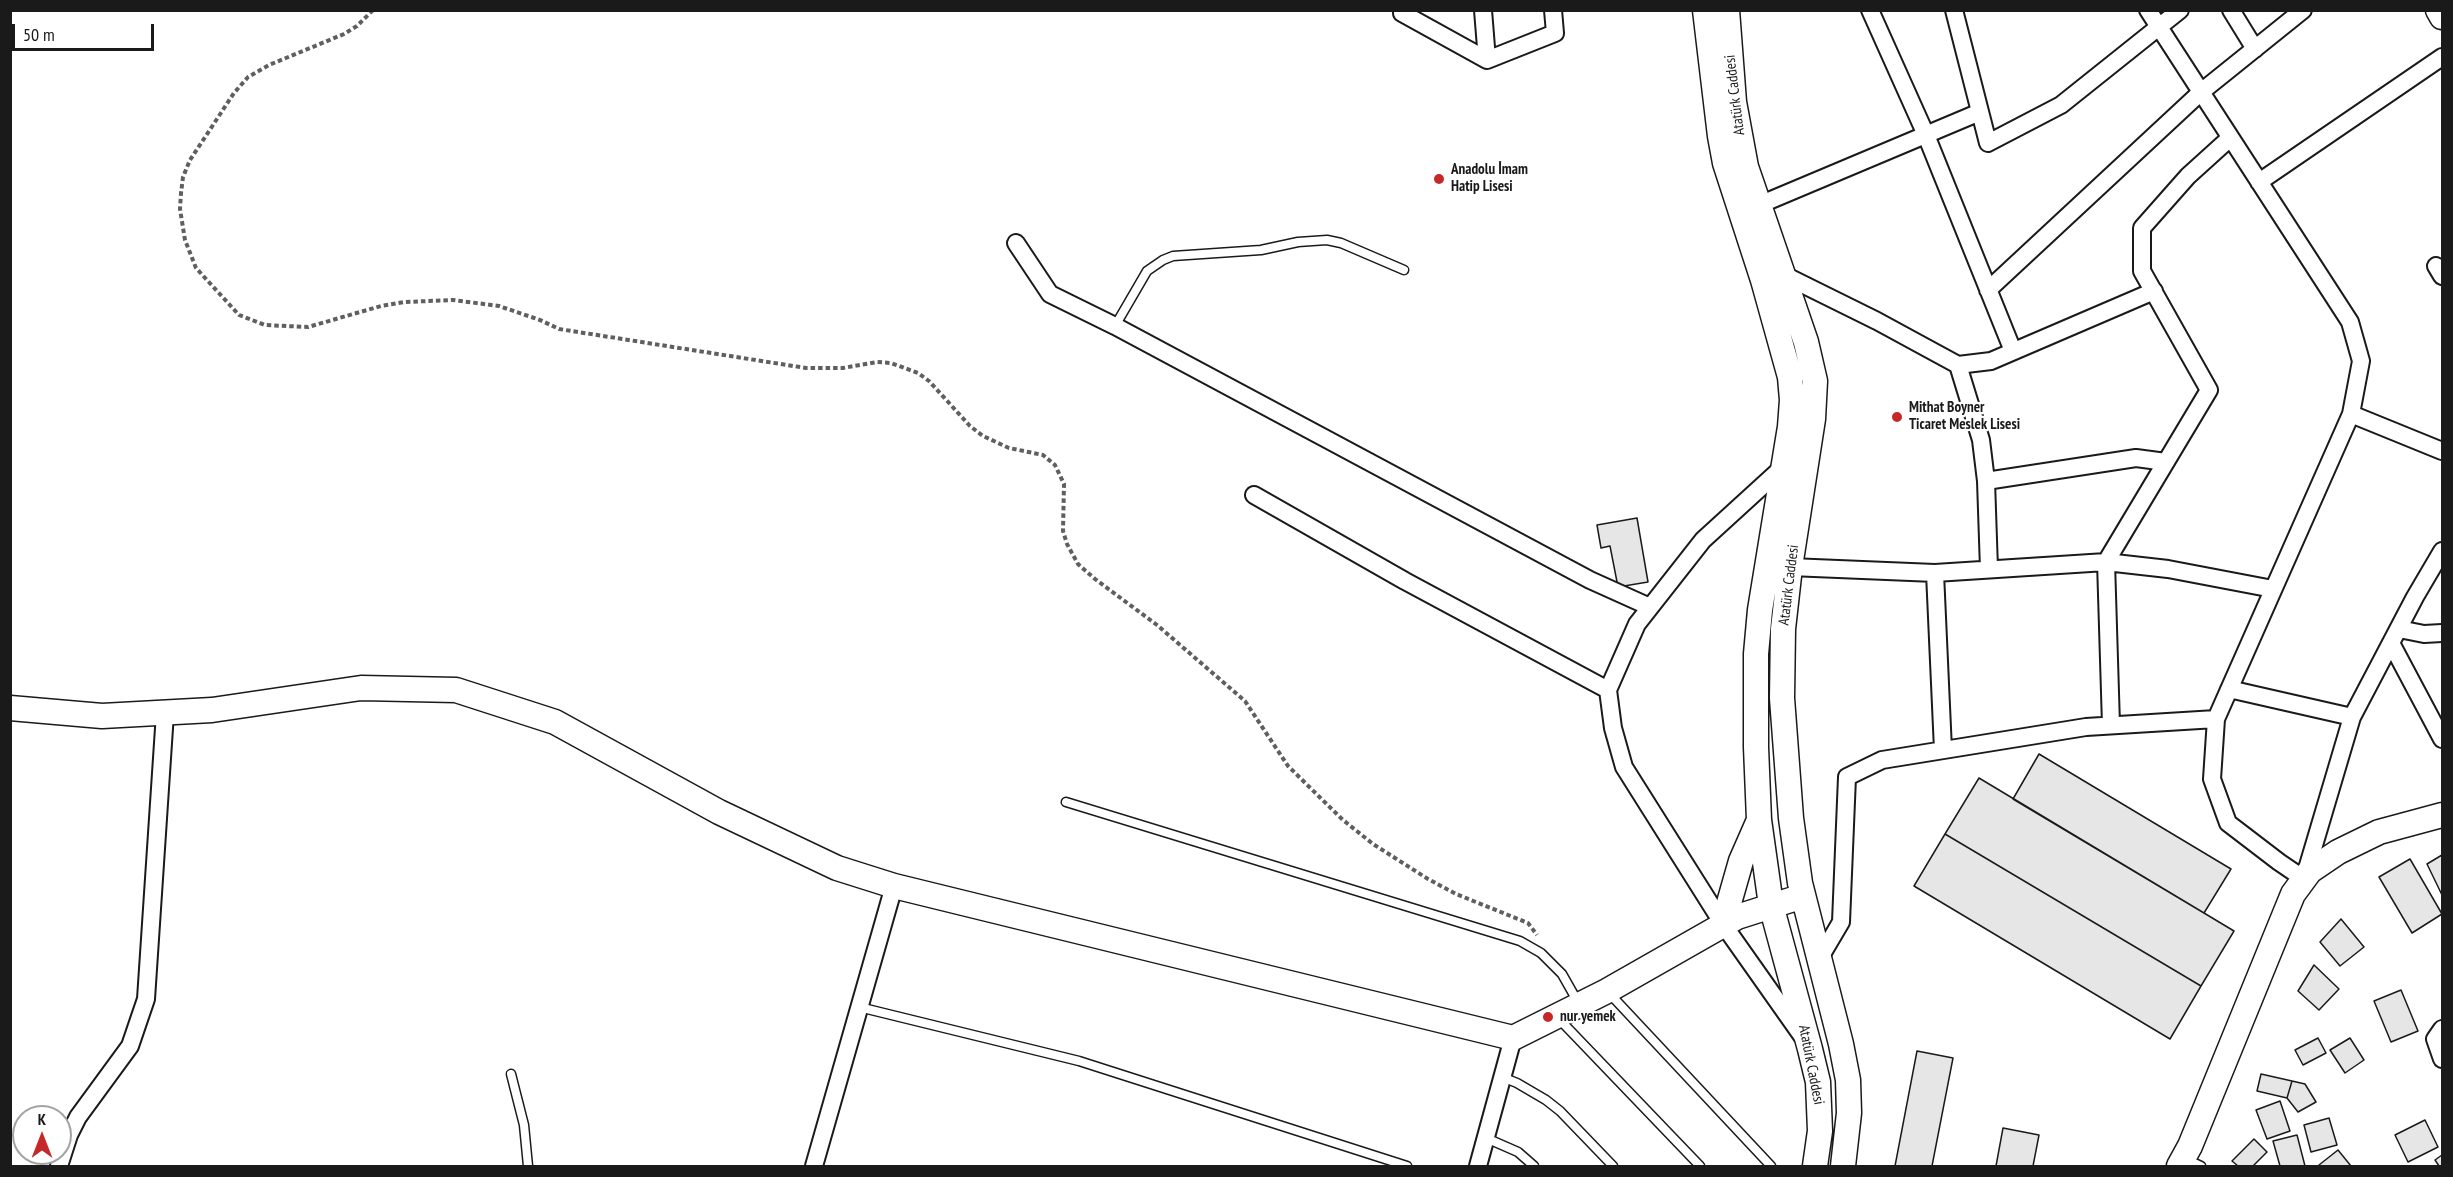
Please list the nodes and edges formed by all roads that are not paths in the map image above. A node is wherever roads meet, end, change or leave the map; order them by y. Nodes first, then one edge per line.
1 (1402, 10) edge
2 (1483, 10) edge
3 (1553, 10) edge
4 (1870, 10) edge
5 (1954, 10) edge
6 (2148, 10) edge
7 (2180, 10) edge
8 (2231, 10) edge
9 (2303, 10) edge
10 (2438, 10) edge
11 (1725, 12) edge
12 (2442, 17) edge
13 (2159, 28) junction
14 (2255, 49) junction
15 (2442, 57) edge
16 (1487, 60) junction
17 (2201, 92) junction
18 (1980, 112) junction
19 (1926, 135) junction
20 (2230, 138) junction
21 (2259, 182) junction
22 (1759, 205) junction
23 (1016, 243) dead end
24 (1404, 270) dead end
25 (1784, 275) junction
26 (1988, 290) junction
27 (2154, 291) junction
28 (1115, 326) junction
29 (2013, 351) junction
30 (1958, 365) junction
31 (2350, 414) junction
32 (2442, 451) edge
33 (2166, 462) junction
34 (1783, 467) junction
35 (1986, 481) junction
36 (1254, 495) dead end
37 (2442, 551) edge
38 (2106, 562) junction
39 (1790, 567) junction
40 (1989, 569) junction
41 (1935, 573) junction
42 (2273, 589) junction
43 (1650, 607) junction
44 (2442, 633) edge
45 (2395, 636) junction
46 (2229, 688) junction
47 (1608, 690) junction
48 (10, 708) edge
49 (165, 712) junction
50 (2352, 717) junction
51 (2216, 719) junction
52 (2111, 725) junction
53 (2442, 739) edge
54 (1943, 750) junction
55 (1066, 802) dead end
56 (2442, 815) edge
57 (1759, 820) junction
58 (2304, 879) junction
59 (894, 886) junction
60 (1803, 896) junction
61 (1770, 905) junction
62 (1723, 924) junction
63 (1818, 961) junction
64 (1607, 991) junction
65 (1579, 1005) junction
66 (859, 1007) junction
67 (1557, 1016) junction
68 (2442, 1029) edge
69 (1513, 1038) junction
70 (1810, 1049) junction
71 (2442, 1059) edge
72 (511, 1074) dead end
73 (1502, 1077) junction
74 (1486, 1138) junction
75 (2188, 1164) edge
76 (59, 1167) edge
77 (528, 1167) edge
78 (814, 1167) edge
79 (1407, 1167) edge
80 (1478, 1167) edge
81 (1534, 1167) edge
82 (1613, 1167) edge
83 (1700, 1167) edge
84 (1771, 1167) edge
85 (1815, 1167) edge
86 (1843, 1167) edge

1 - 16 street
2 - 16 street
3 - 16 street
4 - 19 street
5 - 18 street
6 - 13 street
7 - 13 street
8 - 14 street
9 - 14 street
10 - 12 main road
11 - 22 main road, Atatürk Caddesi
11 - 34 main road, Atatürk Caddesi
13 - 17 street
13 - 18 street
14 - 17 street
15 - 21 street
17 - 20 street
17 - 26 street
18 - 19 street
19 - 22 street
19 - 26 street
20 - 21 street
20 - 27 street
21 - 31 street
22 - 25 main road, Atatürk Caddesi
23 - 28 street
24 - 28 lane
25 - 30 street
25 - 39 main road, Atatürk Caddesi
26 - 29 street
27 - 29 street
27 - 33 street
28 - 43 street
29 - 30 street
30 - 35 street
31 - 32 street
31 - 42 street
33 - 35 street
33 - 38 street
34 - 43 street
34 - 57 main road, Atatürk Caddesi
35 - 40 street
36 - 47 street
37 - 45 street
38 - 40 street
38 - 42 street
38 - 52 street
39 - 41 street
39 - 60 main road, Atatürk Caddesi
40 - 41 street
41 - 54 street
42 - 46 street
43 - 47 street
44 - 45 street
45 - 50 street
45 - 53 street
46 - 50 street
46 - 51 street
47 - 62 street
48 - 49 main road
49 - 59 main road
49 - 76 street
50 - 58 street
51 - 52 street
51 - 58 street
52 - 54 street
54 - 63 street
55 - 65 lane
56 - 58 main road
57 - 61 main road, Atatürk Caddesi
57 - 62 main road
58 - 75 main road
59 - 66 street
59 - 69 main road
60 - 61 main road
60 - 63 main road, Atatürk Caddesi
61 - 62 main road
61 - 70 main road, Atatürk Caddesi
62 - 64 main road
62 - 70 street
63 - 86 main road, Atatürk Caddesi
64 - 65 main road
64 - 84 lane
65 - 67 main road
66 - 78 street
66 - 79 lane
67 - 69 main road
67 - 83 lane
68 - 71 street
69 - 73 street
70 - 85 main road, Atatürk Caddesi
72 - 77 lane
73 - 74 street
73 - 82 lane
74 - 80 street
74 - 81 lane

